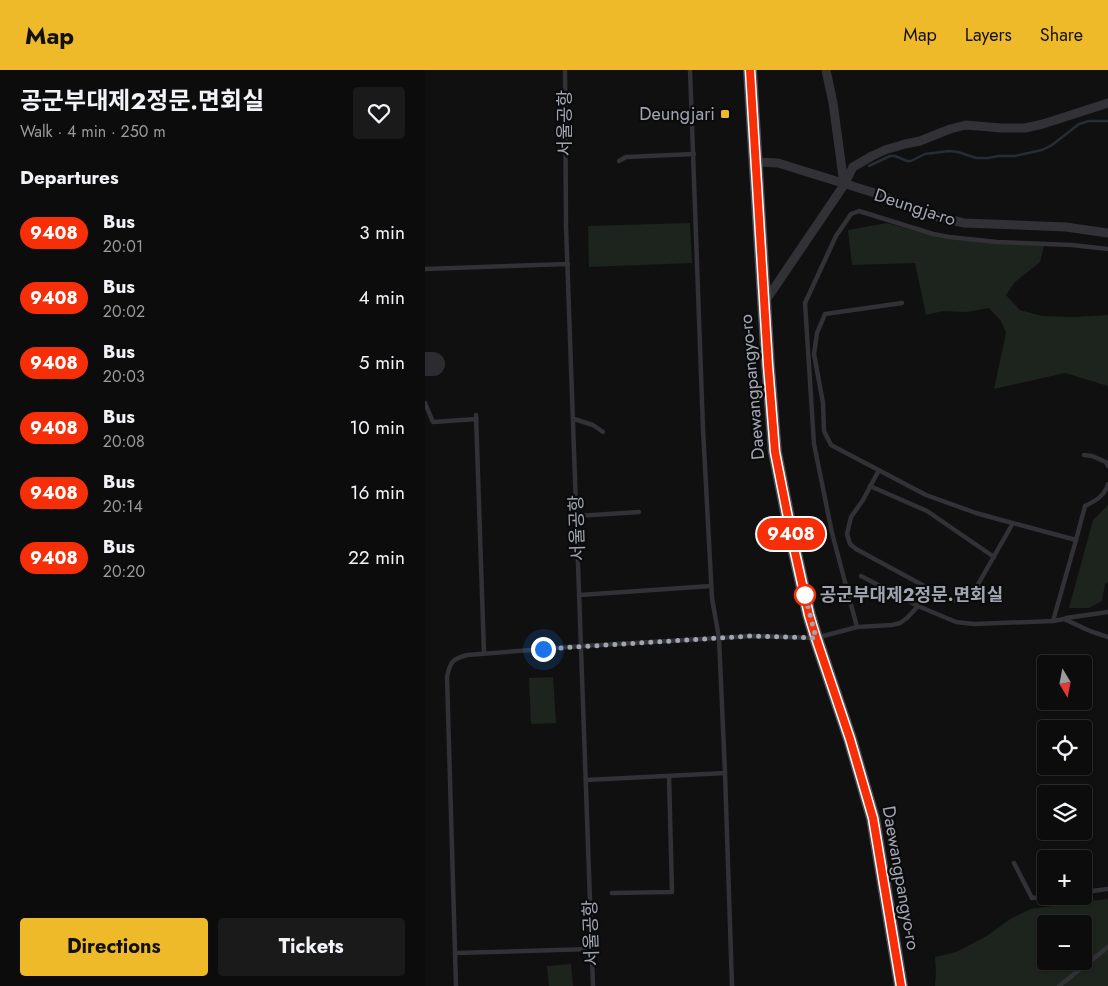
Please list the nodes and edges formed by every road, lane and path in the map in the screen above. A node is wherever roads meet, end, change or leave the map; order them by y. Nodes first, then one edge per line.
1 (565, 70) edge
2 (690, 70) edge
3 (750, 70) edge
4 (827, 70) edge
5 (1108, 103) edge
6 (694, 154) junction
7 (619, 161) dead end
8 (756, 162) junction
9 (844, 185) junction
10 (1108, 233) edge
11 (1108, 249) edge
12 (568, 264) junction
13 (425, 269) edge
14 (764, 303) junction
15 (903, 303) dead end
16 (425, 403) edge
17 (574, 419) junction
18 (603, 432) dead end
19 (1084, 456) dead end
20 (1108, 466) edge
21 (879, 470) junction
22 (1108, 484) edge
23 (870, 486) junction
24 (639, 512) dead end
25 (577, 516) junction
26 (1013, 523) junction
27 (1076, 540) junction
28 (994, 557) junction
29 (861, 576) dead end
30 (711, 586) junction
31 (580, 595) junction
32 (918, 606) junction
33 (1108, 612) edge
34 (1064, 618) junction
35 (1053, 621) junction
36 (857, 627) junction
37 (1108, 637) edge
38 (719, 638) junction
39 (816, 638) junction
40 (581, 646) junction
41 (484, 653) junction
42 (725, 773) junction
43 (669, 776) junction
44 (586, 780) junction
45 (1014, 863) dead end
46 (1108, 889) edge
47 (1092, 891) edge
48 (612, 893) dead end
49 (1037, 897) edge
50 (1108, 946) edge
51 (591, 949) junction
52 (455, 953) junction
53 (456, 986) edge
54 (593, 986) edge
55 (732, 986) edge
56 (901, 986) edge
57 (1059, 986) edge

1 - 12 lane, 서울공항
2 - 6 lane
3 - 8 main road, Daewangpangyo-ro
4 - 9 street
5 - 9 street
6 - 7 lane
6 - 30 lane
8 - 9 street, Deungja-ro
8 - 14 main road, Daewangpangyo-ro
9 - 10 street, Deungja-ro
9 - 14 street
11 - 36 lane
12 - 13 lane
12 - 17 lane, 서울공항
14 - 39 main road, Daewangpangyo-ro
15 - 21 lane
16 - 41 lane
17 - 18 lane
17 - 25 lane, 서울공항
19 - 20 lane
21 - 23 lane
21 - 26 lane
22 - 27 lane
23 - 28 lane
23 - 28 lane
24 - 25 lane
25 - 31 lane, 서울공항
26 - 27 lane
26 - 28 lane
27 - 35 lane
29 - 32 lane
30 - 31 lane
30 - 38 lane
31 - 40 lane, 서울공항
32 - 35 lane
32 - 36 lane
33 - 34 lane
34 - 35 lane
34 - 37 lane
36 - 39 lane
38 - 39 lane
38 - 40 lane
38 - 42 lane
39 - 56 main road, Daewangpangyo-ro
40 - 41 lane
40 - 44 lane, 서울공항
41 - 52 lane
42 - 43 lane
42 - 55 lane
43 - 44 lane
43 - 48 lane
44 - 51 lane, 서울공항
45 - 49 lane
46 - 47 lane
50 - 57 lane
51 - 52 lane
51 - 54 lane, 서울공항
52 - 53 lane

